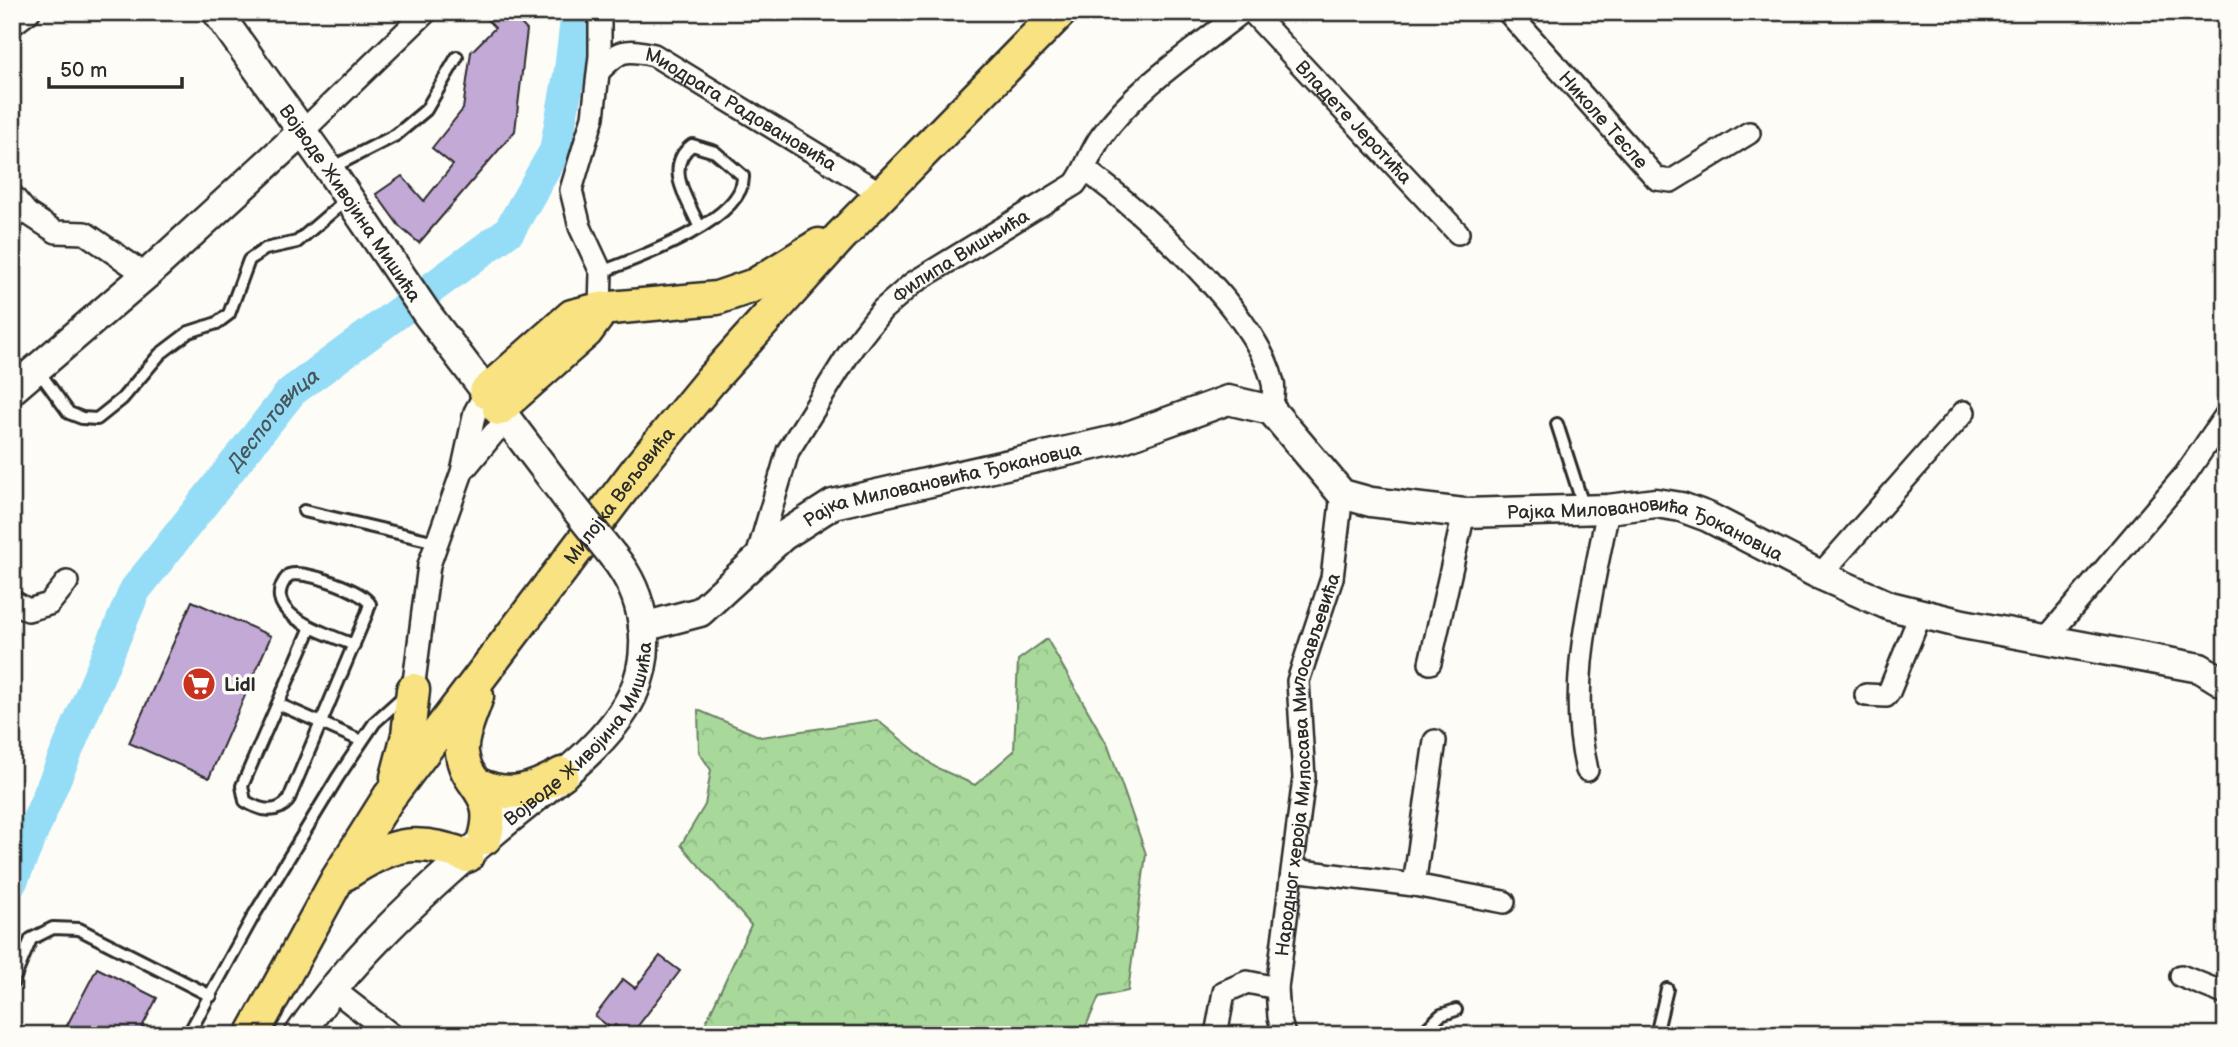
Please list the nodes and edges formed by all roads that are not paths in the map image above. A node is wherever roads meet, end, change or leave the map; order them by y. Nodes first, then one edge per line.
1 (29, 12) edge
2 (217, 12) edge
3 (426, 12) edge
4 (600, 12) edge
5 (1060, 12) edge
6 (1242, 12) edge
7 (1252, 12) edge
8 (1508, 12) edge
9 (12, 25) edge
10 (457, 57) dead end
11 (599, 71) junction
12 (303, 131) junction
13 (1749, 133) dead end
14 (329, 169) junction
15 (1086, 170) junction
16 (882, 194) junction
17 (12, 195) edge
18 (347, 199) junction
19 (20, 220) edge
20 (699, 226) junction
21 (1458, 233) dead end
22 (840, 237) junction
23 (601, 272) junction
24 (146, 275) junction
25 (600, 309) junction
26 (37, 369) junction
27 (12, 390) edge
28 (498, 407) junction
29 (1270, 410) junction
30 (1964, 412) dead end
31 (2226, 415) edge
32 (1557, 424) dead end
33 (463, 472) junction
34 (1342, 494) junction
35 (1596, 510) junction
36 (304, 511) dead end
37 (1464, 513) junction
38 (436, 542) junction
39 (757, 557) junction
40 (1819, 575) junction
41 (67, 582) dead end
42 (12, 601) edge
43 (1921, 613) junction
44 (311, 627) junction
45 (643, 627) junction
46 (2045, 640) junction
47 (354, 645) junction
48 (494, 658) junction
49 (1430, 663) dead end
50 (2226, 684) edge
51 (413, 690) junction
52 (1866, 695) dead end
53 (278, 704) junction
54 (321, 723) junction
55 (362, 741) junction
56 (1435, 741) dead end
57 (1587, 770) dead end
58 (562, 774) junction
59 (479, 785) junction
60 (389, 797) junction
61 (476, 847) junction
62 (1293, 870) junction
63 (338, 878) junction
64 (1414, 885) junction
65 (1504, 902) dead end
66 (2181, 976) dead end
67 (12, 984) edge
68 (1276, 988) junction
69 (333, 989) junction
70 (1667, 989) dead end
71 (2226, 994) edge
72 (211, 996) junction
73 (1456, 1010) dead end
74 (188, 1035) edge
75 (252, 1035) edge
76 (299, 1035) edge
77 (392, 1035) edge
78 (1216, 1035) edge
79 (1284, 1035) edge
80 (1420, 1035) edge
81 (1656, 1035) edge

1 - 9 street
2 - 12 street, Војводе Живојина Мишића
3 - 12 street
4 - 11 street
5 - 16 main road, Милојка Вељовића
6 - 15 street, Филипа Вишњића
7 - 21 street, Владете Јеротића
8 - 13 street, Николе Тесле
10 - 14 lane
11 - 16 street, Миодрага Радовановића
11 - 23 street
12 - 14 street, Војводе Живојина Мишића
12 - 24 street
14 - 18 street, Војводе Живојина Мишића
15 - 29 street
15 - 39 street, Филипа Вишњића
16 - 22 main road, Милојка Вељовића
17 - 19 street
18 - 26 lane
18 - 28 street, Војводе Живојина Мишића
19 - 24 street
20 - 20 lane
20 - 23 lane
22 - 25 main road
22 - 48 main road, Милојка Вељовића
23 - 25 street
24 - 26 street
25 - 28 main road
26 - 27 street
28 - 33 street
28 - 33 street
28 - 45 street, Војводе Живојина Мишића, bridge
29 - 34 street
29 - 39 street, Рајка Миловановића Ђокановца
30 - 40 street
31 - 46 street
32 - 35 lane
33 - 38 street
34 - 37 street, Рајка Миловановића Ђокановца
34 - 62 street, Народног хероја Милосава Милосављевића
35 - 37 street, Рајка Миловановића Ђокановца
35 - 40 street, Рајка Миловановића Ђокановца
35 - 57 street
36 - 38 lane
37 - 49 street
38 - 51 street
39 - 45 street, Рајка Миловановића Ђокановца
40 - 43 street, Рајка Миловановића Ђокановца
41 - 42 street
43 - 46 street, Рајка Миловановића Ђокановца
43 - 52 street
44 - 47 lane
44 - 47 lane
44 - 53 lane
45 - 58 street, Војводе Живојина Мишића
46 - 50 street, Рајка Миловановића Ђокановца
47 - 54 lane
48 - 59 main road
48 - 60 main road, Милојка Вељовића
51 - 55 lane
51 - 60 main road
53 - 54 lane
53 - 54 lane
54 - 55 lane
55 - 72 lane
56 - 64 street
58 - 59 main road
58 - 61 street, Војводе Живојина Мишића
59 - 61 main road
60 - 63 main road, Милојка Вељовића
61 - 63 main road
61 - 69 street, Војводе Живојина Мишића
62 - 64 street
62 - 68 street, Народног хероја Милосава Милосављевића
63 - 75 main road, Милојка Вељовића
64 - 65 street
66 - 71 street
67 - 72 lane
68 - 78 street
68 - 79 street, Народног хероја Милосава Милосављевића
69 - 76 street, Војводе Живојина Мишића
69 - 77 street
70 - 81 lane
72 - 74 lane
73 - 80 lane

